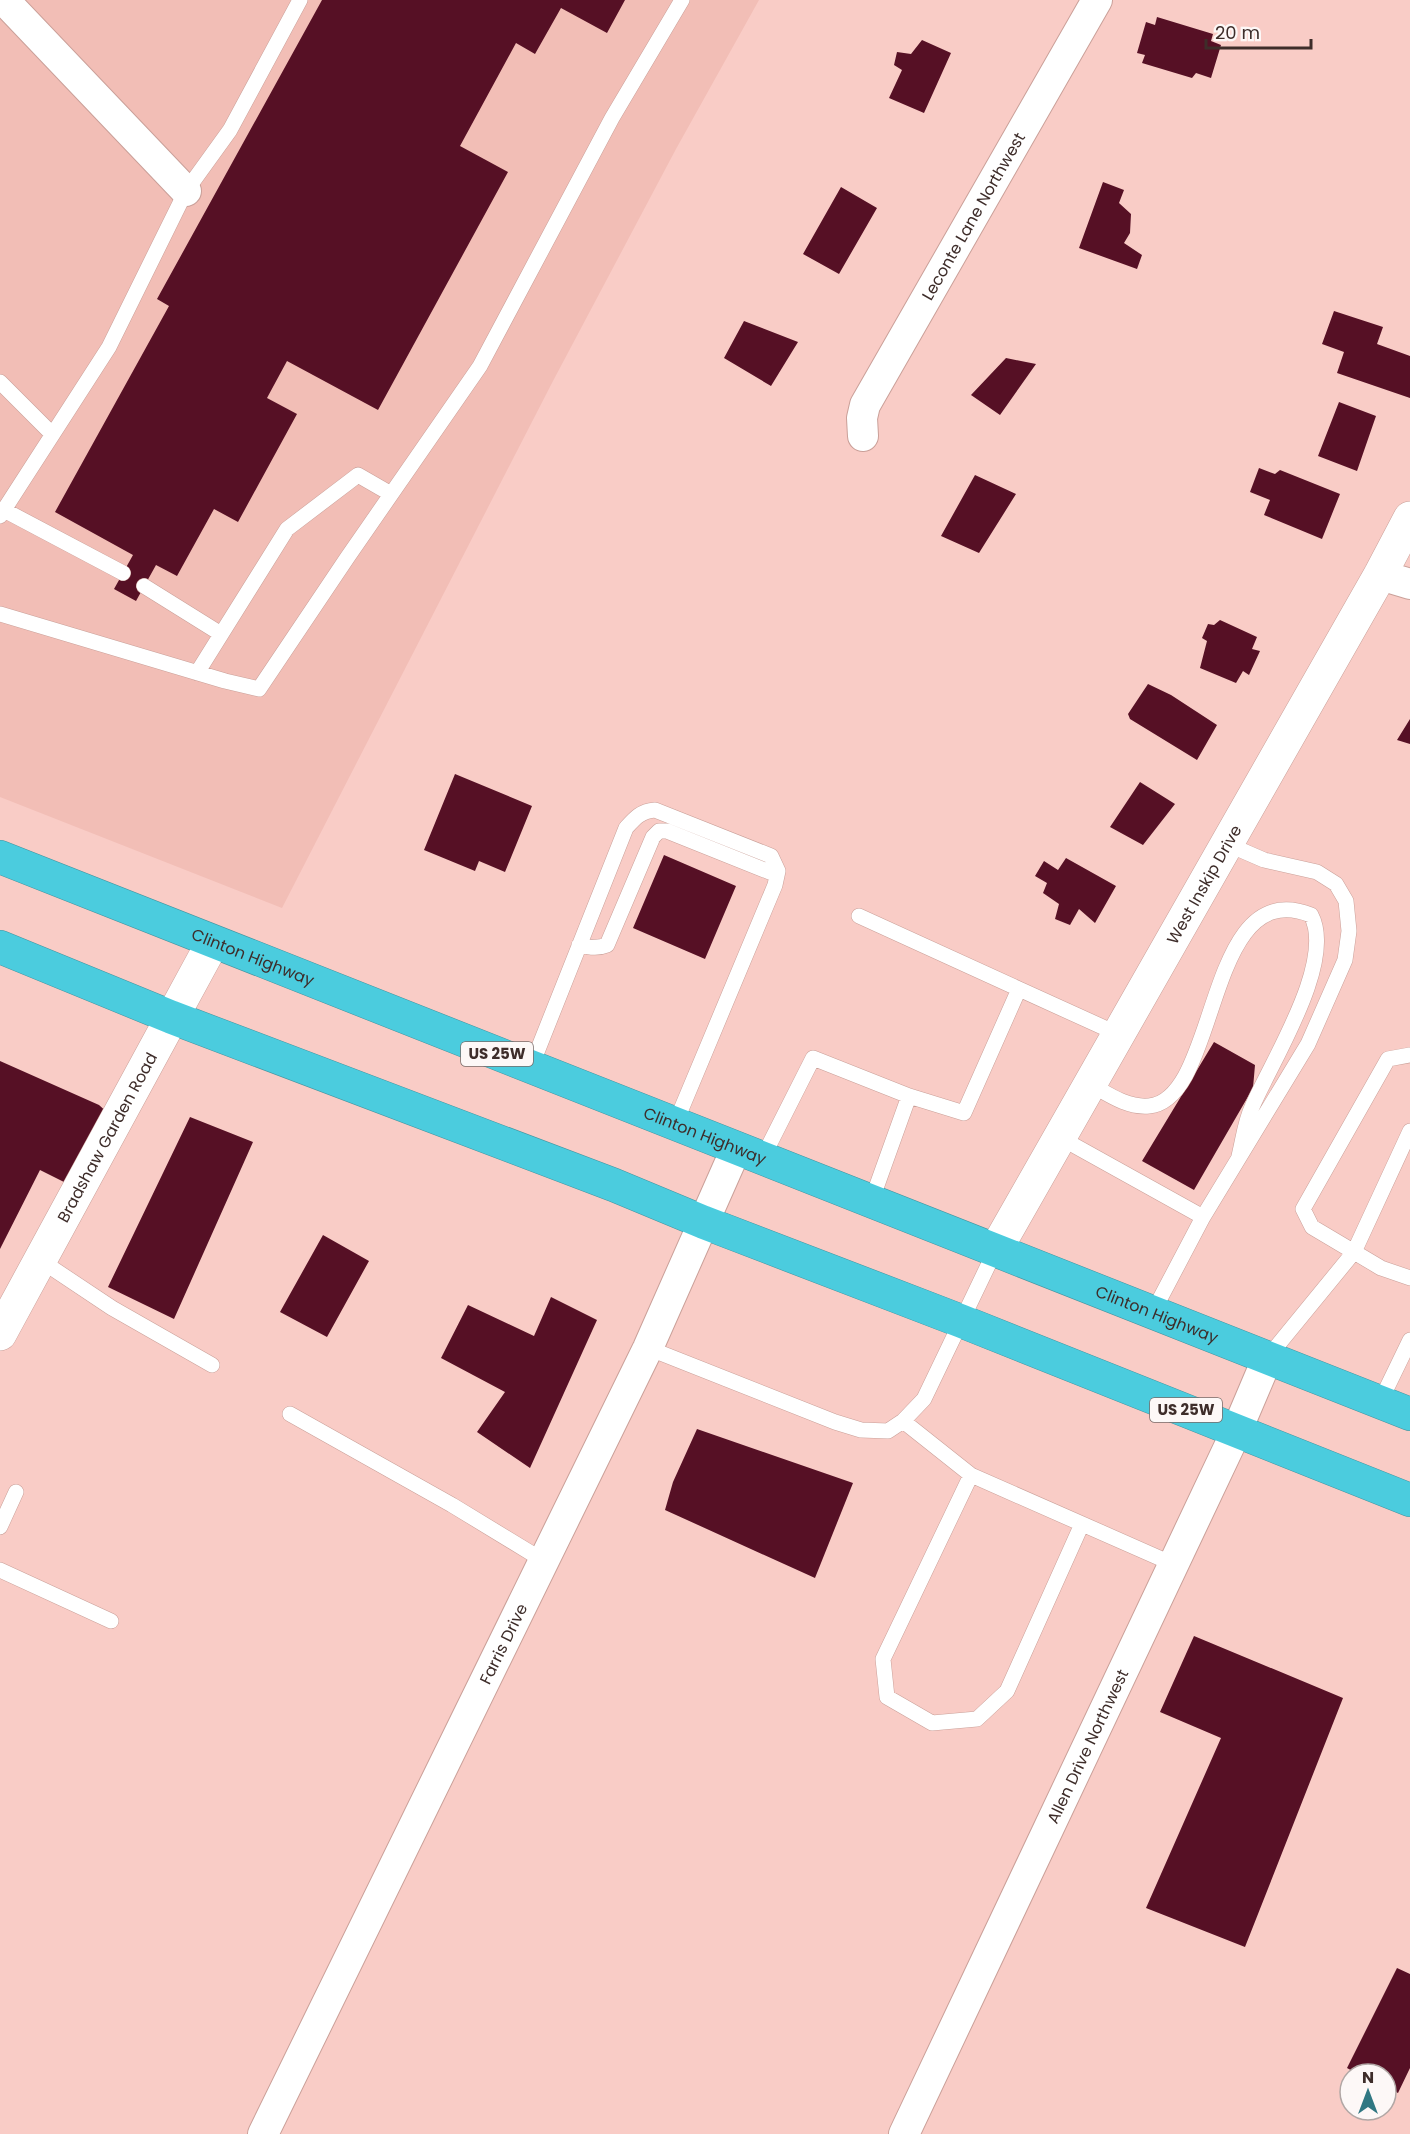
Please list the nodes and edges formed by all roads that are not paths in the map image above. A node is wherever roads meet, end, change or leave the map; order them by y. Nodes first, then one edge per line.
1 (4, 0) edge
2 (300, 0) edge
3 (682, 0) edge
4 (1097, 0) edge
5 (186, 191) junction
6 (0, 382) edge
7 (52, 434) junction
8 (862, 436) dead end
9 (391, 494) junction
10 (2, 513) edge
11 (1410, 518) edge
12 (123, 573) dead end
13 (1395, 580) edge
14 (144, 586) dead end
15 (0, 614) edge
16 (221, 634) junction
17 (196, 673) junction
18 (1227, 844) junction
19 (0, 857) edge
20 (777, 875) junction
21 (859, 916) dead end
22 (213, 942) junction
23 (579, 945) junction
24 (0, 947) edge
25 (1019, 989) junction
26 (171, 1017) junction
27 (1118, 1034) junction
28 (1410, 1055) edge
29 (531, 1067) junction
30 (1090, 1084) junction
31 (909, 1096) junction
32 (675, 1124) junction
33 (1410, 1131) edge
34 (1059, 1137) junction
35 (749, 1154) junction
36 (1239, 1156) junction
37 (871, 1202) junction
38 (1203, 1216) junction
39 (704, 1222) junction
40 (994, 1251) junction
41 (1354, 1252) junction
42 (40, 1260) junction
43 (1410, 1278) edge
44 (1153, 1312) junction
45 (961, 1321) junction
46 (0, 1334) edge
47 (1410, 1340) edge
48 (648, 1348) junction
49 (1268, 1357) junction
50 (212, 1365) dead end
51 (1395, 1408) edge
52 (290, 1414) dead end
53 (903, 1421) junction
54 (1237, 1430) junction
55 (971, 1475) junction
56 (16, 1492) dead end
57 (1410, 1500) edge
58 (1082, 1524) junction
59 (0, 1527) edge
60 (544, 1561) junction
61 (1173, 1564) junction
62 (0, 1569) edge
63 (111, 1621) dead end
64 (263, 2134) edge
65 (904, 2134) edge

1 - 5 street
2 - 5 lane
3 - 9 lane
4 - 8 street, Leconte Lane Northwest
5 - 7 lane
6 - 7 lane
7 - 10 lane
9 - 16 lane
9 - 17 lane
10 - 12 lane
11 - 13 street, West Inskip Drive
13 - 18 street, West Inskip Drive
14 - 16 lane
15 - 17 lane
16 - 17 lane
18 - 27 street, West Inskip Drive
18 - 36 lane
19 - 22 highway, Clinton Highway / US 25W
20 - 23 lane
20 - 23 lane
20 - 32 lane
21 - 25 lane
22 - 26 street, Bradshaw Garden Road
22 - 29 highway, Clinton Highway / US 25W
23 - 29 lane
24 - 26 highway, US 25W
25 - 27 lane
25 - 31 lane
26 - 39 highway, US 25W
26 - 42 street, Bradshaw Garden Road
27 - 30 street, West Inskip Drive
28 - 41 lane
29 - 32 highway, Clinton Highway / US 25W
30 - 34 street, West Inskip Drive
30 - 36 lane
31 - 35 lane
31 - 37 lane
32 - 35 highway, Clinton Highway / US 25W
33 - 41 lane
34 - 38 lane
34 - 40 street, West Inskip Drive
35 - 37 highway, Clinton Highway / US 25W
35 - 39 street, Farris Drive
36 - 38 lane
37 - 40 highway, Clinton Highway / US 25W
38 - 44 lane
39 - 45 highway, US 25W
39 - 48 street, Farris Drive
40 - 44 highway, Clinton Highway / US 25W
40 - 45 lane
41 - 43 lane
41 - 49 lane
42 - 46 street, Bradshaw Garden Road
42 - 50 lane
44 - 49 highway, Clinton Highway / US 25W
45 - 53 lane
45 - 54 highway, US 25W
47 - 51 lane
48 - 53 lane
48 - 60 street, Farris Drive
49 - 51 highway, Clinton Highway / US 25W
49 - 54 street, Allen Drive Northwest
52 - 60 lane
53 - 55 lane
54 - 57 highway, US 25W
54 - 61 street, Allen Drive Northwest
55 - 58 lane
55 - 58 lane
56 - 59 lane
58 - 61 lane
60 - 64 street, Farris Drive
61 - 65 street, Allen Drive Northwest
62 - 63 lane

